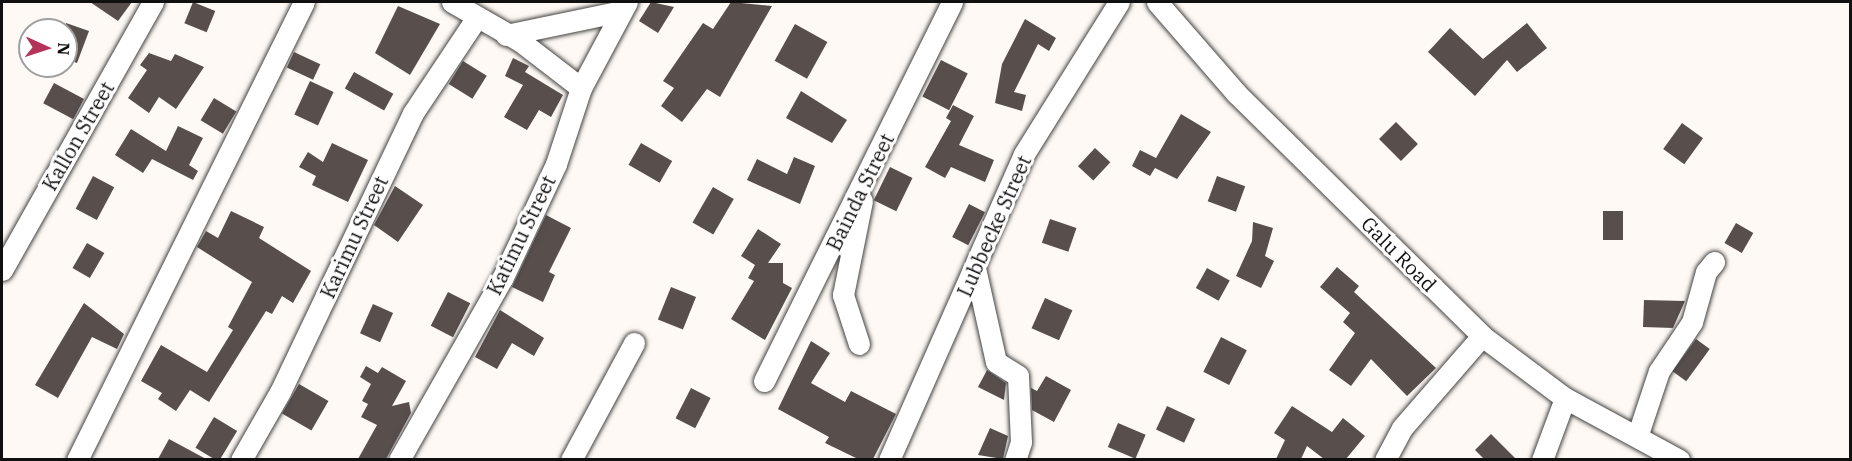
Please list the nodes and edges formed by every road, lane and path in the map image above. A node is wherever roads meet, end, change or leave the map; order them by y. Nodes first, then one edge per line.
1 (153, 2) edge
2 (304, 2) edge
3 (452, 2) edge
4 (952, 2) edge
5 (1119, 2) edge
6 (1156, 2) edge
7 (624, 6) edge
8 (475, 20) junction
9 (506, 35) junction
10 (581, 88) junction
11 (865, 182) junction
12 (1714, 262) dead end
13 (975, 268) junction
14 (2, 270) edge
15 (1482, 336) junction
16 (634, 344) dead end
17 (859, 344) dead end
18 (764, 381) dead end
19 (1565, 398) junction
20 (1638, 434) junction
21 (76, 459) edge
22 (241, 459) edge
23 (399, 459) edge
24 (571, 459) edge
25 (889, 459) edge
26 (1016, 459) edge
27 (1385, 459) edge
28 (1542, 459) edge
29 (1679, 459) edge

1 - 14 street, Kallon Street
2 - 21 street
3 - 8 street
4 - 11 street, Bainda Street
5 - 13 street, Lubbecke Street
6 - 15 street, Galu Road
7 - 9 street
7 - 10 street, Katimu Street
8 - 9 street
8 - 22 street, Karimu Street
9 - 10 street
10 - 23 street, Katimu Street
11 - 17 street
11 - 18 street, Bainda Street
12 - 20 street
13 - 25 street, Lubbecke Street
13 - 26 street
15 - 19 street, Galu Road
15 - 27 street
16 - 24 street
19 - 20 street, Galu Road
19 - 28 street
20 - 29 street, Galu Road

